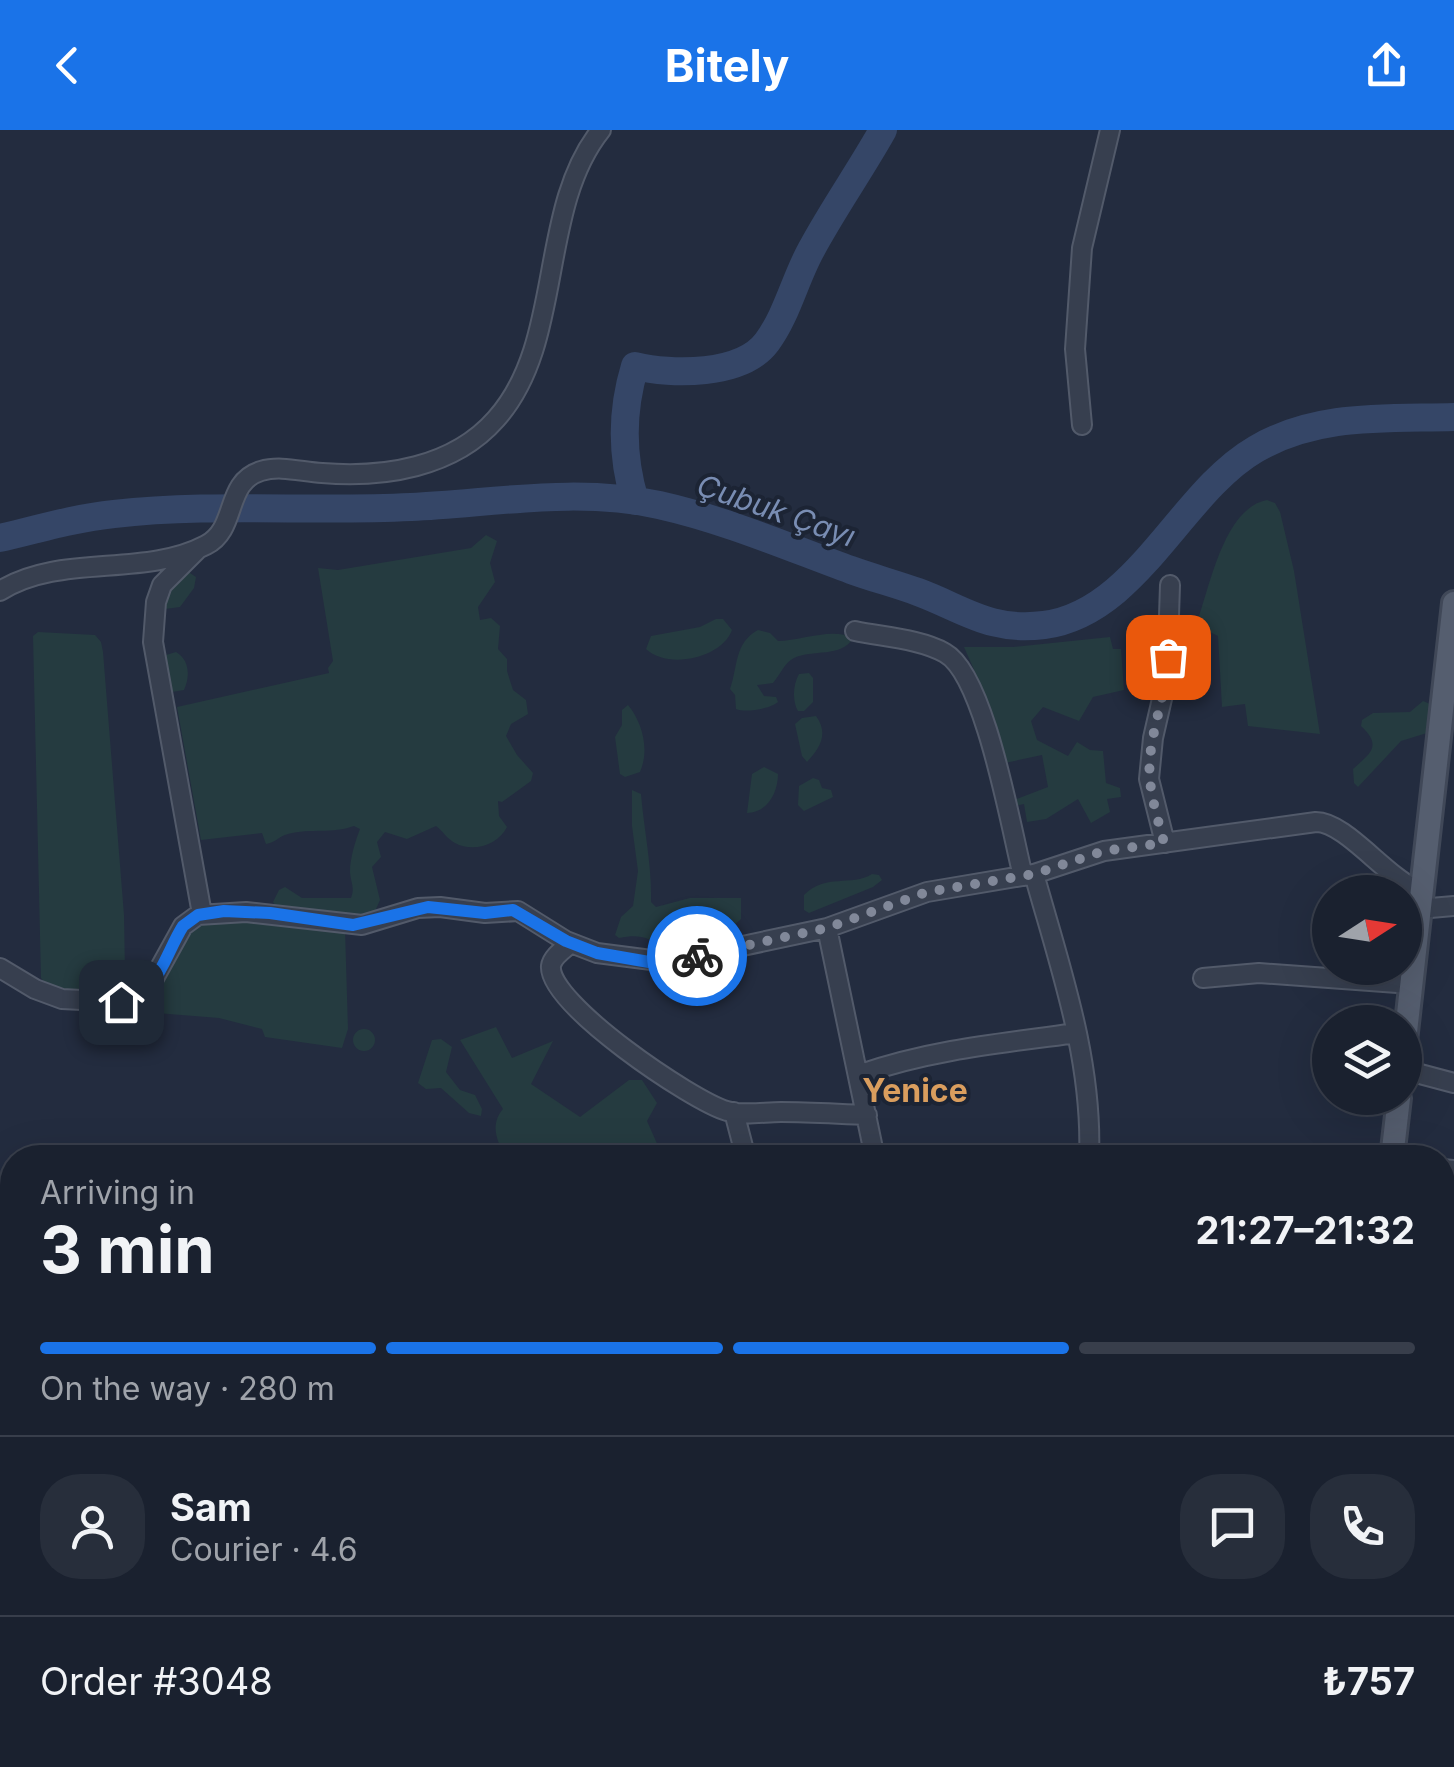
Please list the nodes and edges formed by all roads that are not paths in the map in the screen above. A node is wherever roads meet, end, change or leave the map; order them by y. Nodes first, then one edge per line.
1 (600, 130) edge
2 (1110, 130) edge
3 (1082, 425) dead end
4 (198, 548) junction
5 (1170, 585) dead end
6 (0, 590) edge
7 (1454, 602) edge
8 (855, 631) dead end
9 (1450, 699) edge
10 (1164, 843) junction
11 (1029, 875) junction
12 (1389, 875) edge
13 (1422, 887) edge
14 (1422, 900) edge
15 (1454, 906) edge
16 (202, 914) junction
17 (827, 928) junction
18 (571, 943) junction
19 (0, 968) edge
20 (1312, 977) edge
21 (1203, 978) dead end
22 (1077, 1033) junction
23 (1422, 1074) edge
24 (858, 1075) junction
25 (1454, 1082) edge
26 (734, 1112) junction
27 (1397, 1115) edge
28 (866, 1116) junction
29 (743, 1145) edge
30 (872, 1145) edge
31 (1090, 1145) edge
32 (1394, 1145) edge

1 - 4 street
2 - 3 street
4 - 6 street
4 - 16 street
5 - 10 street
7 - 9 main road
8 - 11 street
9 - 13 main road
10 - 11 street
10 - 12 street
11 - 17 street
11 - 22 street
14 - 15 street
16 - 18 street
16 - 19 street
17 - 18 street
17 - 24 street
18 - 26 street
20 - 21 street
22 - 24 street
22 - 31 street
23 - 25 street
24 - 28 street
26 - 28 street
26 - 29 street
27 - 32 main road
28 - 30 street

